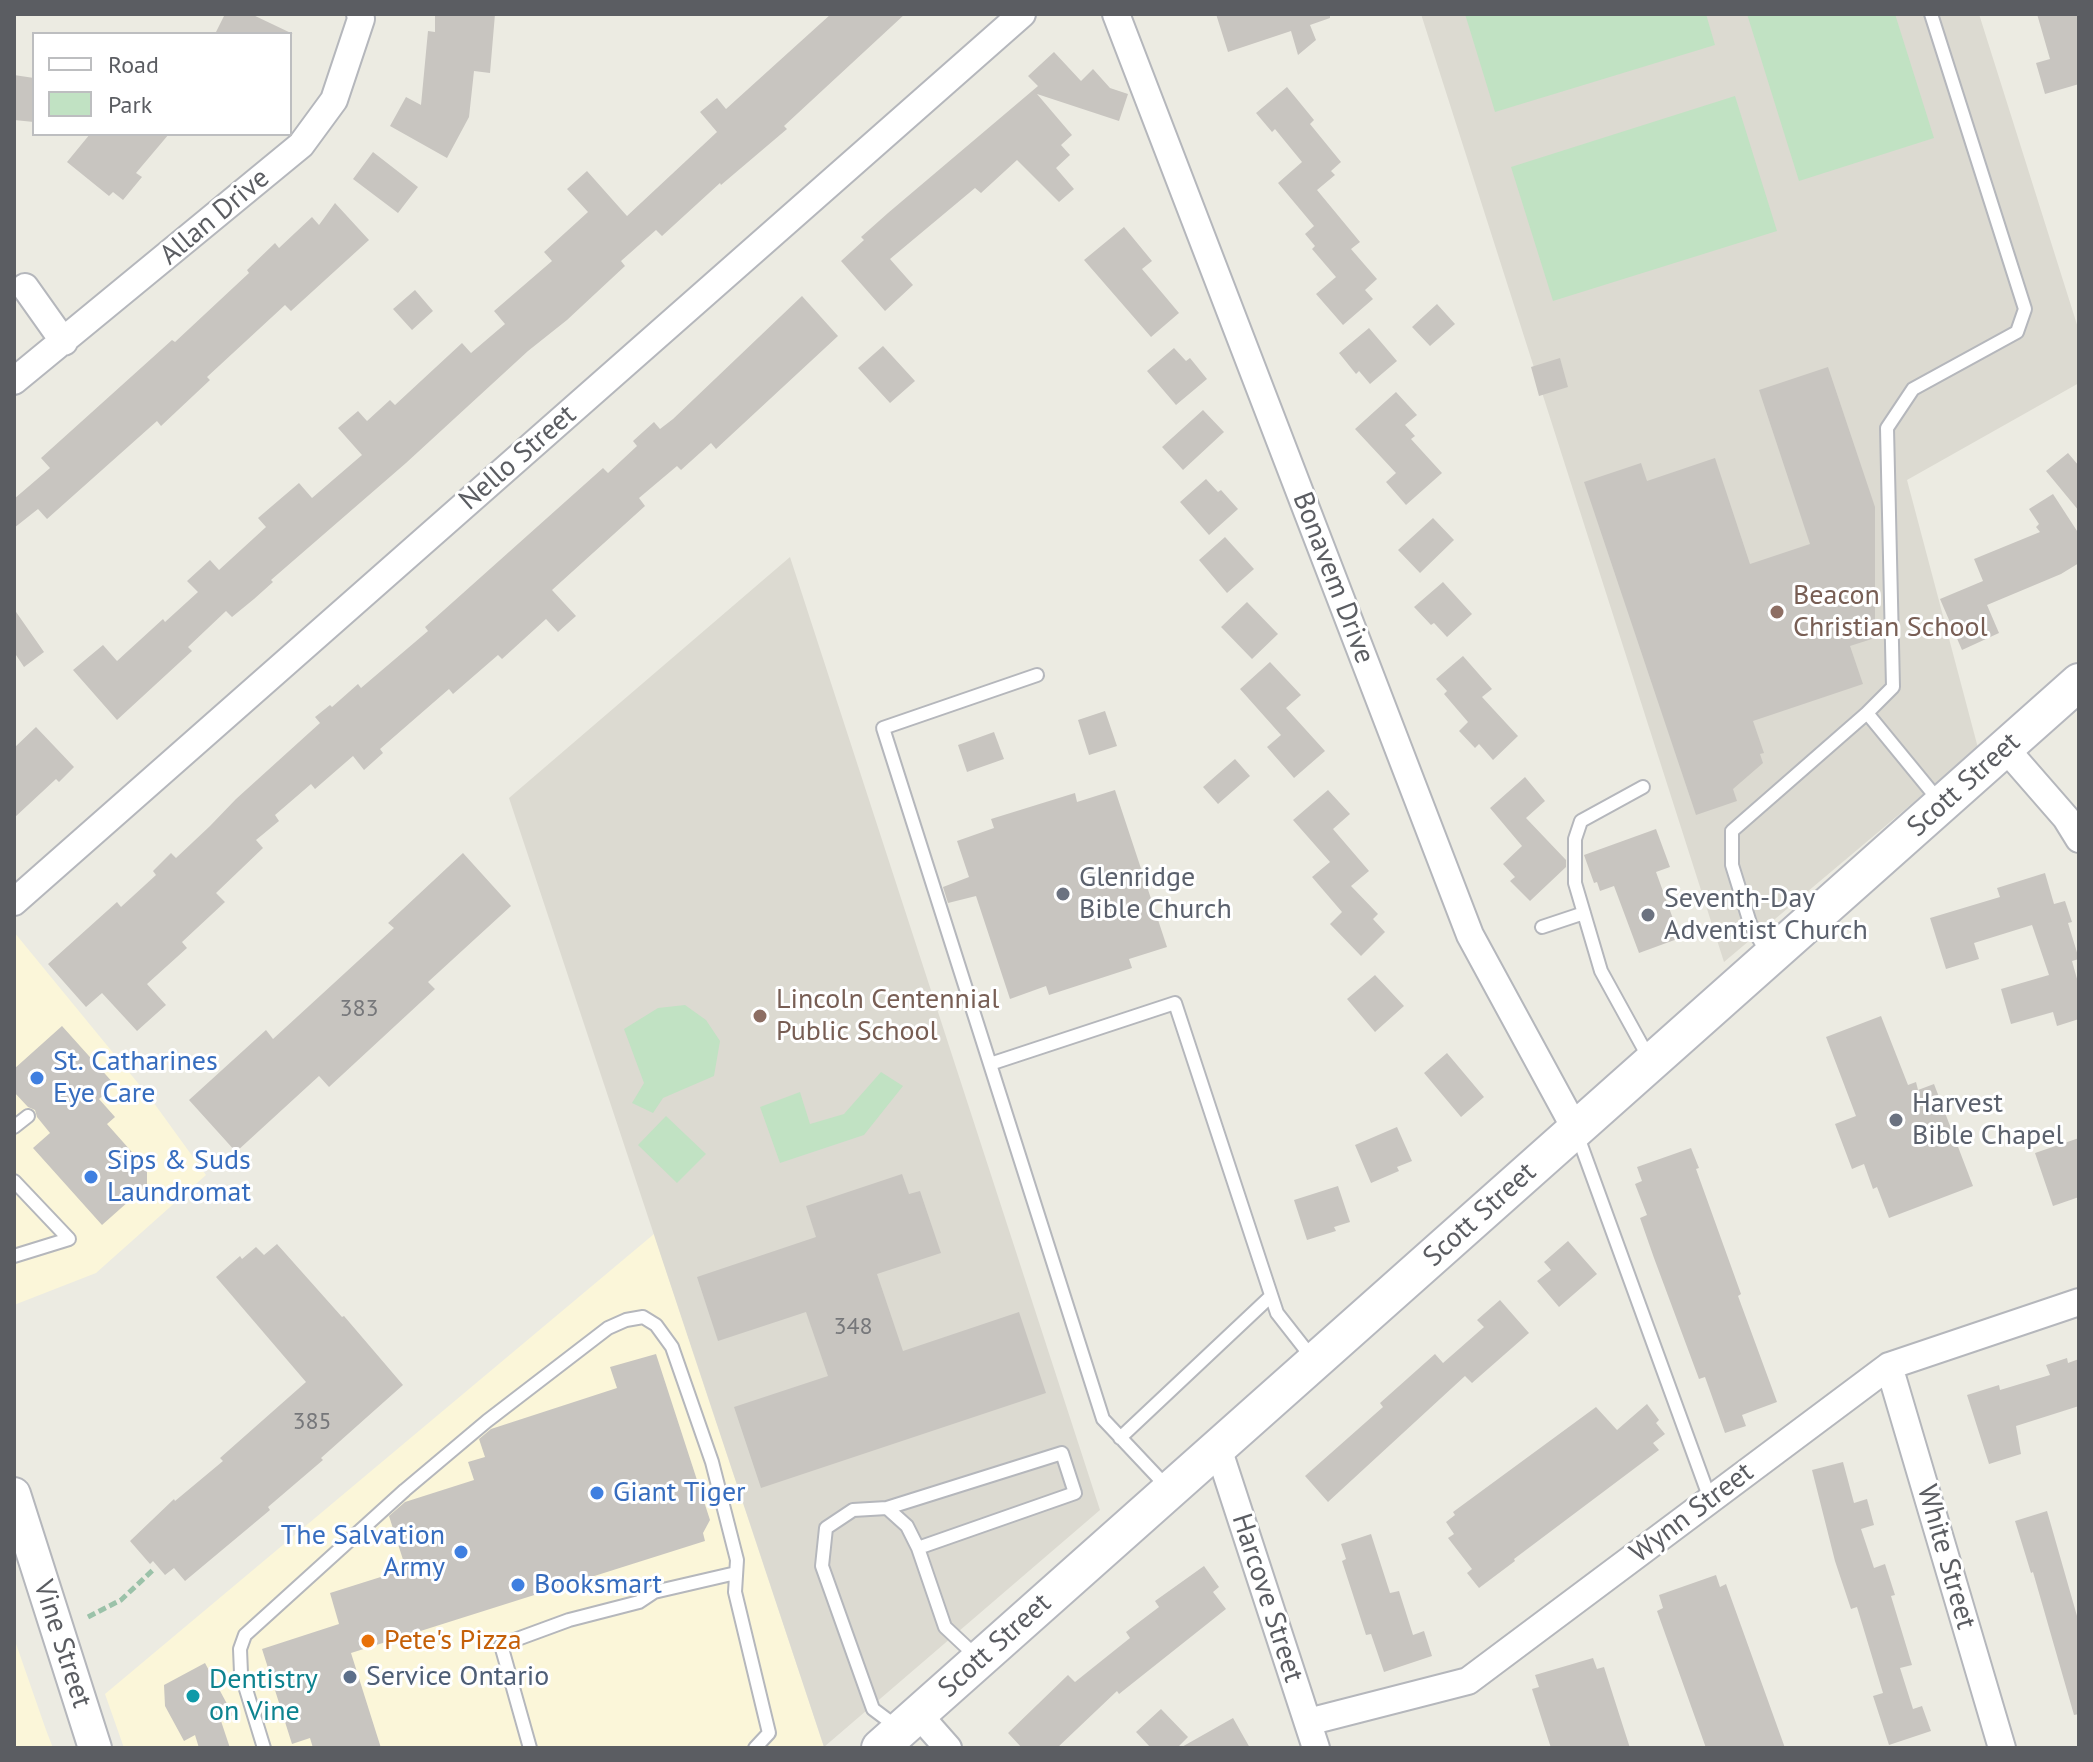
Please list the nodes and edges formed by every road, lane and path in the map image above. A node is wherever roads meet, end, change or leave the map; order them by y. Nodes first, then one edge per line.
1 (360, 14) edge
2 (1022, 14) edge
3 (1116, 14) edge
4 (1931, 14) edge
5 (25, 287) dead end
6 (64, 342) junction
7 (14, 381) edge
8 (1037, 675) dead end
9 (2079, 682) edge
10 (1867, 713) junction
11 (2005, 748) junction
12 (1643, 787) dead end
13 (1942, 804) junction
14 (2079, 839) edge
15 (14, 902) edge
16 (1584, 913) junction
17 (1542, 927) dead end
18 (1770, 958) junction
19 (1652, 1062) junction
20 (990, 1064) junction
21 (28, 1116) dead end
22 (14, 1127) edge
23 (1576, 1130) junction
24 (14, 1181) edge
25 (14, 1256) edge
26 (1271, 1296) junction
27 (2079, 1302) edge
28 (1315, 1362) junction
29 (1889, 1366) junction
30 (1120, 1438) junction
31 (1218, 1448) junction
32 (1170, 1491) junction
33 (14, 1494) edge
34 (1710, 1499) junction
35 (887, 1508) junction
36 (22, 1546) edge
37 (918, 1548) junction
38 (154, 1569) dead end
39 (736, 1573) junction
40 (88, 1617) dead end
41 (980, 1659) junction
42 (1308, 1722) junction
43 (900, 1730) edge
44 (89, 1742) edge
45 (264, 1748) edge
46 (530, 1748) edge
47 (755, 1748) edge
48 (948, 1748) edge
49 (1316, 1748) edge
50 (2002, 1748) edge

1 - 6 street, Allan Drive
2 - 15 street, Nello Street
3 - 23 street, Bonavem Drive
4 - 10 lane
5 - 6 street
6 - 7 street, Allan Drive
8 - 20 lane
9 - 11 main road, Scott Street
10 - 13 lane
10 - 18 lane
11 - 13 main road, Scott Street
11 - 14 street
12 - 16 lane
13 - 18 main road, Scott Street
16 - 17 lane
16 - 19 lane
18 - 19 main road, Scott Street
19 - 23 main road, Scott Street
20 - 26 lane
20 - 30 lane
21 - 22 lane
23 - 28 main road, Scott Street
23 - 34 lane
24 - 25 lane
26 - 28 lane
26 - 30 lane
27 - 29 street, Wynn Street
28 - 31 main road, Scott Street
29 - 34 street, Wynn Street
29 - 50 street, White Street
30 - 32 lane
31 - 32 main road, Scott Street
31 - 42 street, Harcove Street
32 - 41 main road, Scott Street
33 - 36 street, Vine Street
34 - 42 street, Wynn Street
35 - 37 lane
35 - 37 lane
35 - 43 lane
36 - 44 street, Vine Street
37 - 41 lane
38 - 40 path
39 - 45 lane
39 - 46 lane
39 - 47 lane
41 - 43 main road, Scott Street
42 - 49 street, Harcove Street
43 - 48 street

